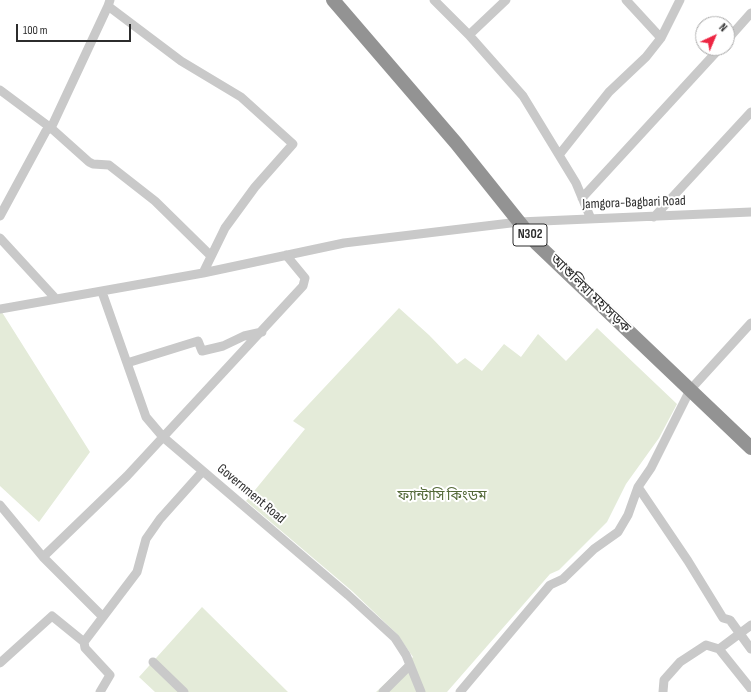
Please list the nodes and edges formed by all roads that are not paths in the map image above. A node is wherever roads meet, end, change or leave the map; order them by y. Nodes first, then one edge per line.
1 (333, 0) edge
2 (434, 0) edge
3 (506, 0) edge
4 (626, 0) edge
5 (680, 0) edge
6 (109, 3) edge
7 (751, 13) edge
8 (735, 31) edge
9 (469, 34) junction
10 (661, 38) junction
11 (713, 56) edge
12 (0, 90) edge
13 (751, 112) edge
14 (51, 128) junction
15 (559, 155) junction
16 (582, 198) junction
17 (751, 212) edge
18 (0, 216) edge
19 (654, 217) junction
20 (591, 219) junction
21 (519, 222) junction
22 (0, 238) edge
23 (286, 255) junction
24 (211, 256) junction
25 (203, 273) junction
26 (102, 292) junction
27 (56, 299) junction
28 (0, 309) edge
29 (751, 323) edge
30 (262, 332) junction
31 (127, 363) junction
32 (690, 390) junction
33 (163, 437) junction
34 (751, 448) edge
35 (202, 472) junction
36 (638, 487) junction
37 (0, 505) edge
38 (42, 557) junction
39 (103, 617) junction
40 (751, 625) edge
41 (740, 633) junction
42 (84, 642) junction
43 (719, 649) junction
44 (751, 649) edge
45 (153, 662) dead end
46 (0, 663) edge
47 (410, 665) junction
48 (751, 689) edge
49 (100, 692) edge
50 (184, 692) edge
51 (383, 692) edge
52 (421, 692) edge
53 (460, 692) edge
54 (663, 692) edge

1 - 21 highway, আশুলিয়া মহাসড়ক / N302
2 - 9 street
3 - 9 street
4 - 10 street
5 - 10 street
6 - 14 street
6 - 24 street
7 - 8 street
9 - 15 street
10 - 15 street
11 - 16 street
12 - 14 street
13 - 19 street
14 - 18 street
14 - 24 street
15 - 16 street
16 - 20 street
17 - 19 street, Jamgora-Bagbari Road
19 - 20 street, Jamgora-Bagbari Road
20 - 21 street, Jamgora-Bagbari Road
21 - 23 street, Jamgora-Bagbari Road
21 - 32 highway, আশুলিয়া মহাসড়ক / N302
22 - 27 street
23 - 25 street, Jamgora-Bagbari Road
23 - 30 street
24 - 25 street
25 - 26 street, Jamgora-Bagbari Road
26 - 27 street, Jamgora-Bagbari Road
26 - 31 street, Government Road
27 - 28 street, Jamgora-Bagbari Road
29 - 32 street
30 - 31 street
30 - 33 street
31 - 33 street, Government Road
32 - 34 highway, আশুলিয়া মহাসড়ক / N302
32 - 36 street
33 - 35 street, Government Road
33 - 38 street
35 - 39 street
35 - 47 street, Government Road
36 - 41 street
36 - 53 street
37 - 38 street
38 - 39 street
39 - 42 street
40 - 41 street
41 - 43 street
41 - 44 street
42 - 46 street
42 - 49 street
43 - 48 street
43 - 54 street
45 - 50 street
47 - 51 street
47 - 52 street, Government Road

